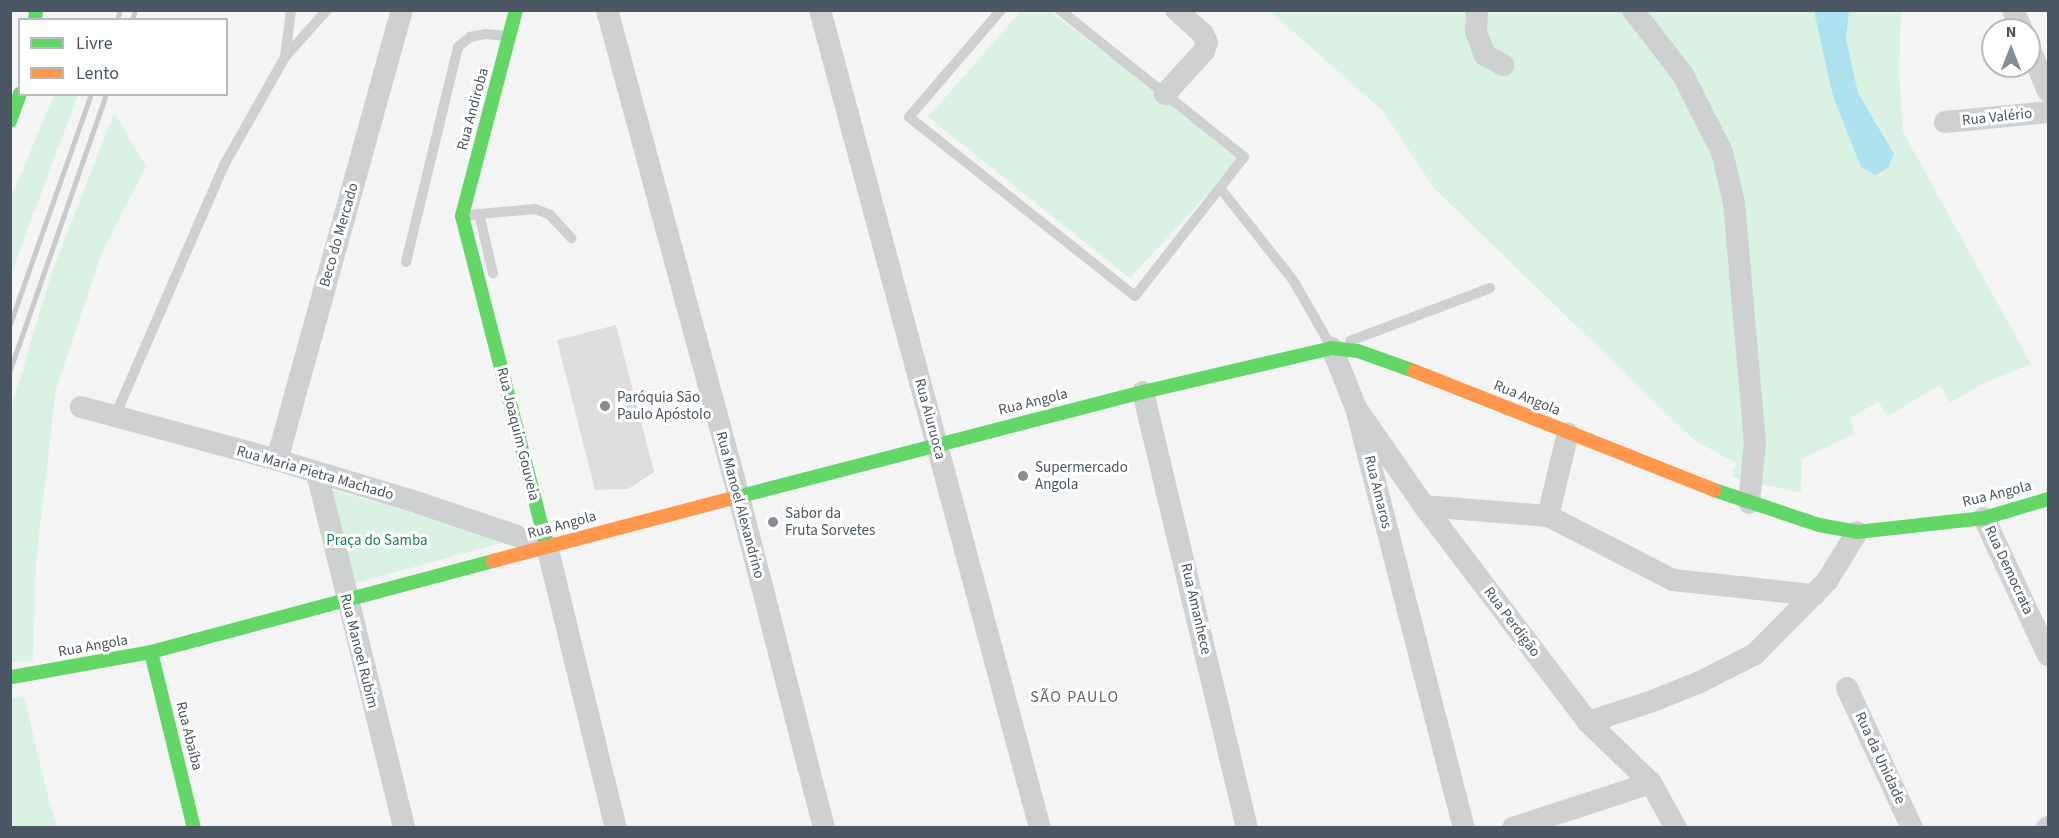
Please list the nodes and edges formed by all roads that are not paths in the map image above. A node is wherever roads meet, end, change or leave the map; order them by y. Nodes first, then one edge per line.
1 (291, 10) edge
2 (327, 10) edge
3 (402, 10) edge
4 (516, 10) edge
5 (608, 10) edge
6 (820, 10) edge
7 (1000, 10) edge
8 (1060, 10) edge
9 (1176, 10) edge
10 (1477, 10) edge
11 (1642, 15) edge
12 (509, 36) junction
13 (285, 57) junction
14 (1503, 65) dead end
15 (2041, 73) edge
16 (2049, 91) edge
17 (1164, 94) junction
18 (19, 96) edge
19 (2049, 112) edge
20 (10, 122) edge
21 (1945, 122) dead end
22 (1220, 188) junction
23 (479, 214) junction
24 (462, 216) junction
25 (571, 238) dead end
26 (405, 262) dead end
27 (495, 284) dead end
28 (1490, 288) dead end
29 (1332, 348) junction
30 (516, 377) dead end
31 (1143, 392) junction
32 (81, 407) dead end
33 (1356, 408) junction
34 (115, 416) junction
35 (526, 424) dead end
36 (1568, 433) junction
37 (936, 444) junction
38 (277, 460) junction
39 (317, 473) junction
40 (739, 497) junction
41 (2049, 499) edge
42 (1749, 503) junction
43 (1424, 506) junction
44 (1548, 516) junction
45 (1984, 518) junction
46 (1857, 532) junction
47 (547, 546) junction
48 (1814, 595) junction
49 (347, 601) junction
50 (152, 652) junction
51 (2049, 655) edge
52 (12, 677) dead end
53 (1847, 687) dead end
54 (1588, 722) junction
55 (1651, 783) junction
56 (194, 828) edge
57 (404, 828) edge
58 (616, 828) edge
59 (824, 828) edge
60 (1040, 828) edge
61 (1247, 828) edge
62 (1464, 828) edge
63 (1513, 828) edge
64 (1676, 828) edge
65 (1912, 828) edge

1 - 13 lane
2 - 13 lane
3 - 38 street, Beco do Mercado
4 - 12 main road, Rua Andiroba
5 - 40 street, Rua Manoel Alexandrino
6 - 37 street, Rua Aiuruoca
7 - 22 lane
8 - 17 lane
9 - 17 street
10 - 14 street
11 - 42 street
12 - 24 main road, Rua Andiroba
12 - 26 lane
13 - 34 lane
15 - 16 street
17 - 22 lane
18 - 20 main road
19 - 21 street, Rua Valério
22 - 29 lane, Rua Amaros
23 - 24 lane
23 - 25 lane
23 - 27 lane
24 - 47 main road, Rua Joaquim Gouveia
28 - 29 lane
29 - 31 main road, Rua Angola
29 - 33 street, Rua Amaros
29 - 36 main road, Rua Angola
30 - 35 lane
31 - 37 main road, Rua Angola
31 - 61 street, Rua Amanhece
32 - 34 street, Rua Maria Pietra Machado
33 - 43 street, Rua Perdigão
33 - 62 street, Rua Amaros
34 - 38 street, Rua Maria Pietra Machado
36 - 42 main road, Rua Angola
36 - 44 street
37 - 40 main road, Rua Angola
37 - 60 street, Rua Aiuruoca
38 - 39 street, Rua Maria Pietra Machado
39 - 47 street, Rua Maria Pietra Machado
39 - 49 street, Rua Manoel Rubim
40 - 47 main road, Rua Angola
40 - 59 street, Rua Manoel Alexandrino
41 - 45 main road, Rua Angola
42 - 46 main road, Rua Angola
43 - 44 street
43 - 54 street, Rua Perdigão
44 - 48 street
45 - 46 main road, Rua Angola
45 - 51 street, Rua Democrata
46 - 48 street
47 - 49 main road, Rua Angola
47 - 58 street, Rua Joaquim Gouveia
48 - 54 street
49 - 50 main road, Rua Angola
49 - 57 street, Rua Manoel Rubim
50 - 52 main road, Rua Angola
50 - 56 main road, Rua Abaíba
53 - 65 street, Rua da Unidade
54 - 55 street, Rua Perdigão
55 - 63 street
55 - 64 street, Rua Perdigão

